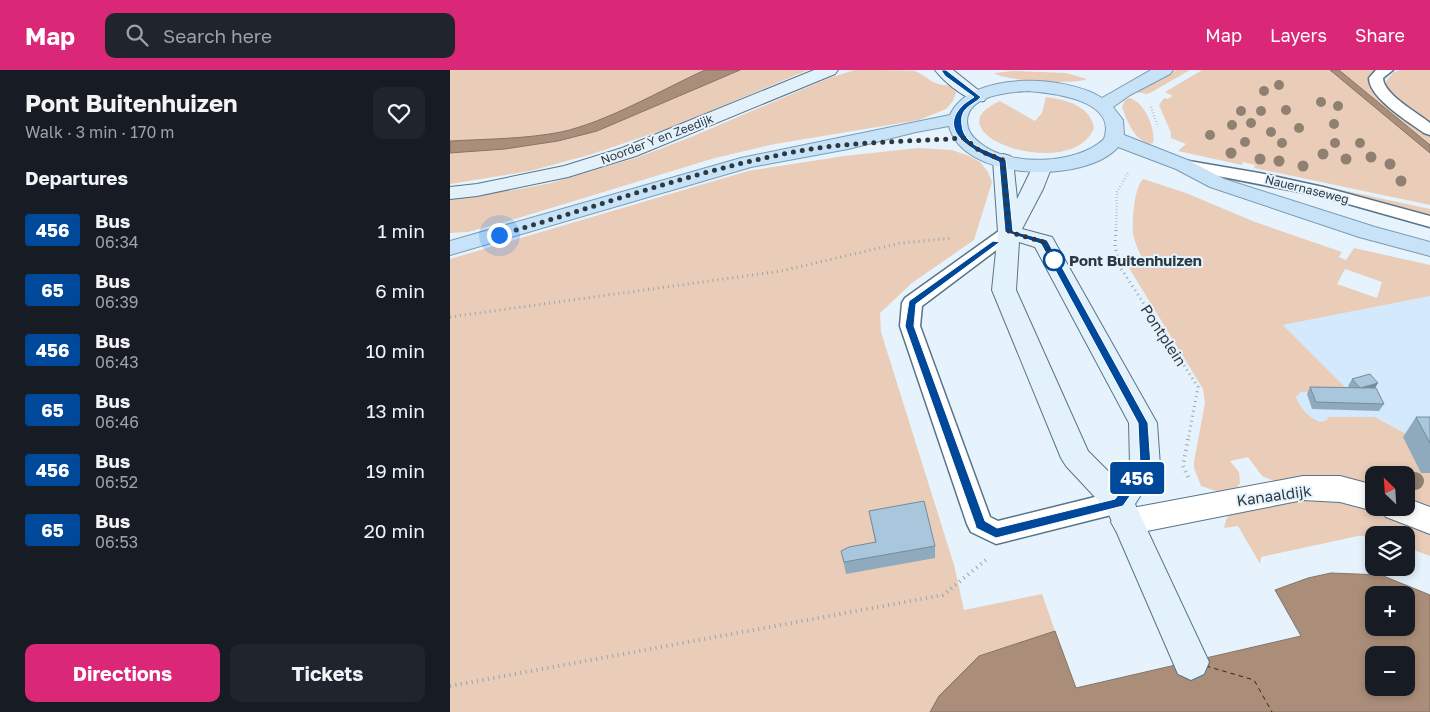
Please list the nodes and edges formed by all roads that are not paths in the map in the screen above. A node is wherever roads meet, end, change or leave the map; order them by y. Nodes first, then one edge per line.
1 (829, 70) edge
2 (944, 70) edge
3 (1164, 70) edge
4 (1386, 70) edge
5 (977, 75) dead end
6 (1094, 84) dead end
7 (1002, 89) junction
8 (1069, 91) junction
9 (978, 97) junction
10 (1102, 106) junction
11 (958, 119) junction
12 (1430, 130) edge
13 (964, 138) junction
14 (1114, 138) junction
15 (848, 143) junction
16 (1099, 152) junction
17 (1142, 159) junction
18 (1003, 160) junction
19 (1042, 166) junction
20 (1182, 166) junction
21 (1218, 183) junction
22 (450, 193) edge
23 (1430, 222) edge
24 (1009, 232) junction
25 (450, 248) edge
26 (1430, 249) edge
27 (1365, 496) edge
28 (1123, 512) junction
29 (1415, 516) edge
30 (1430, 522) edge
31 (1191, 662) dead end

1 - 22 street, Noorder Y en Zeedijk
2 - 9 street
3 - 10 main road
4 - 12 lane
5 - 7 street
6 - 8 main road
7 - 8 main road
7 - 9 main road
8 - 10 main road
9 - 11 main road
10 - 14 main road
11 - 13 main road
11 - 15 main road
13 - 15 main road
13 - 18 main road
14 - 16 main road
14 - 17 main road, Nauernaseweg
15 - 25 main road
16 - 17 main road, Nauernaseweg
16 - 19 main road
17 - 20 main road, Nauernaseweg
17 - 21 main road, Nauernaseweg
18 - 19 main road
18 - 24 street
19 - 24 street
20 - 21 main road, Nauernaseweg
20 - 23 lane, Nauernaseweg
21 - 26 main road, Nauernaseweg
24 - 28 street
24 - 28 street
24 - 28 lane
27 - 28 street, Kanaaldijk
28 - 31 street
29 - 30 street

